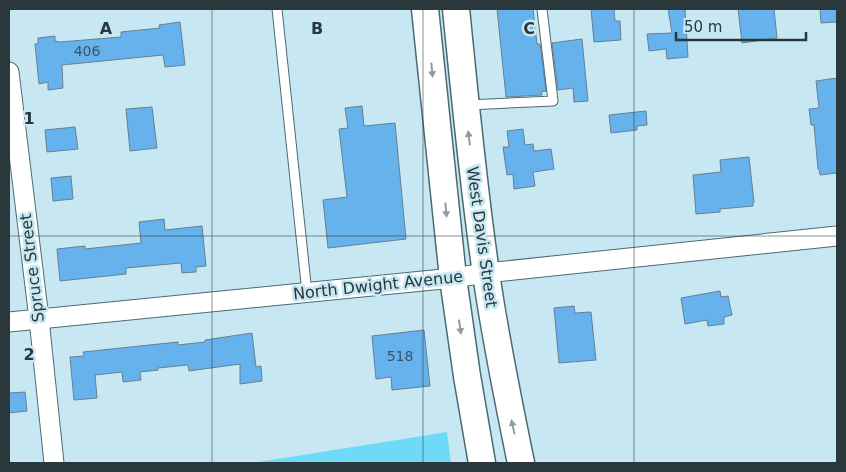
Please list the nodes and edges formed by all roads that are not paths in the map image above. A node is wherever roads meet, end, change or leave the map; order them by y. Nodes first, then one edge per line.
1 (277, 9) edge
2 (425, 9) edge
3 (456, 9) edge
4 (542, 9) edge
5 (9, 72) edge
6 (466, 106) junction
7 (837, 236) edge
8 (486, 274) junction
9 (453, 278) junction
10 (307, 293) junction
11 (39, 318) junction
12 (9, 322) edge
13 (54, 463) edge
14 (482, 463) edge
15 (521, 463) edge

1 - 10 lane
2 -> 9 main road, West Davis Street
3 - 6 main road, West Davis Street
4 - 6 lane
5 - 11 street, Spruce Street
8 -> 6 main road, West Davis Street
7 - 8 street, North Dwight Avenue
8 - 9 street, North Dwight Avenue
15 -> 8 main road, West Davis Street
9 - 10 street, North Dwight Avenue
9 -> 14 main road, West Davis Street
10 - 11 street, North Dwight Avenue
11 - 12 street, North Dwight Avenue
11 - 13 street, Spruce Street

